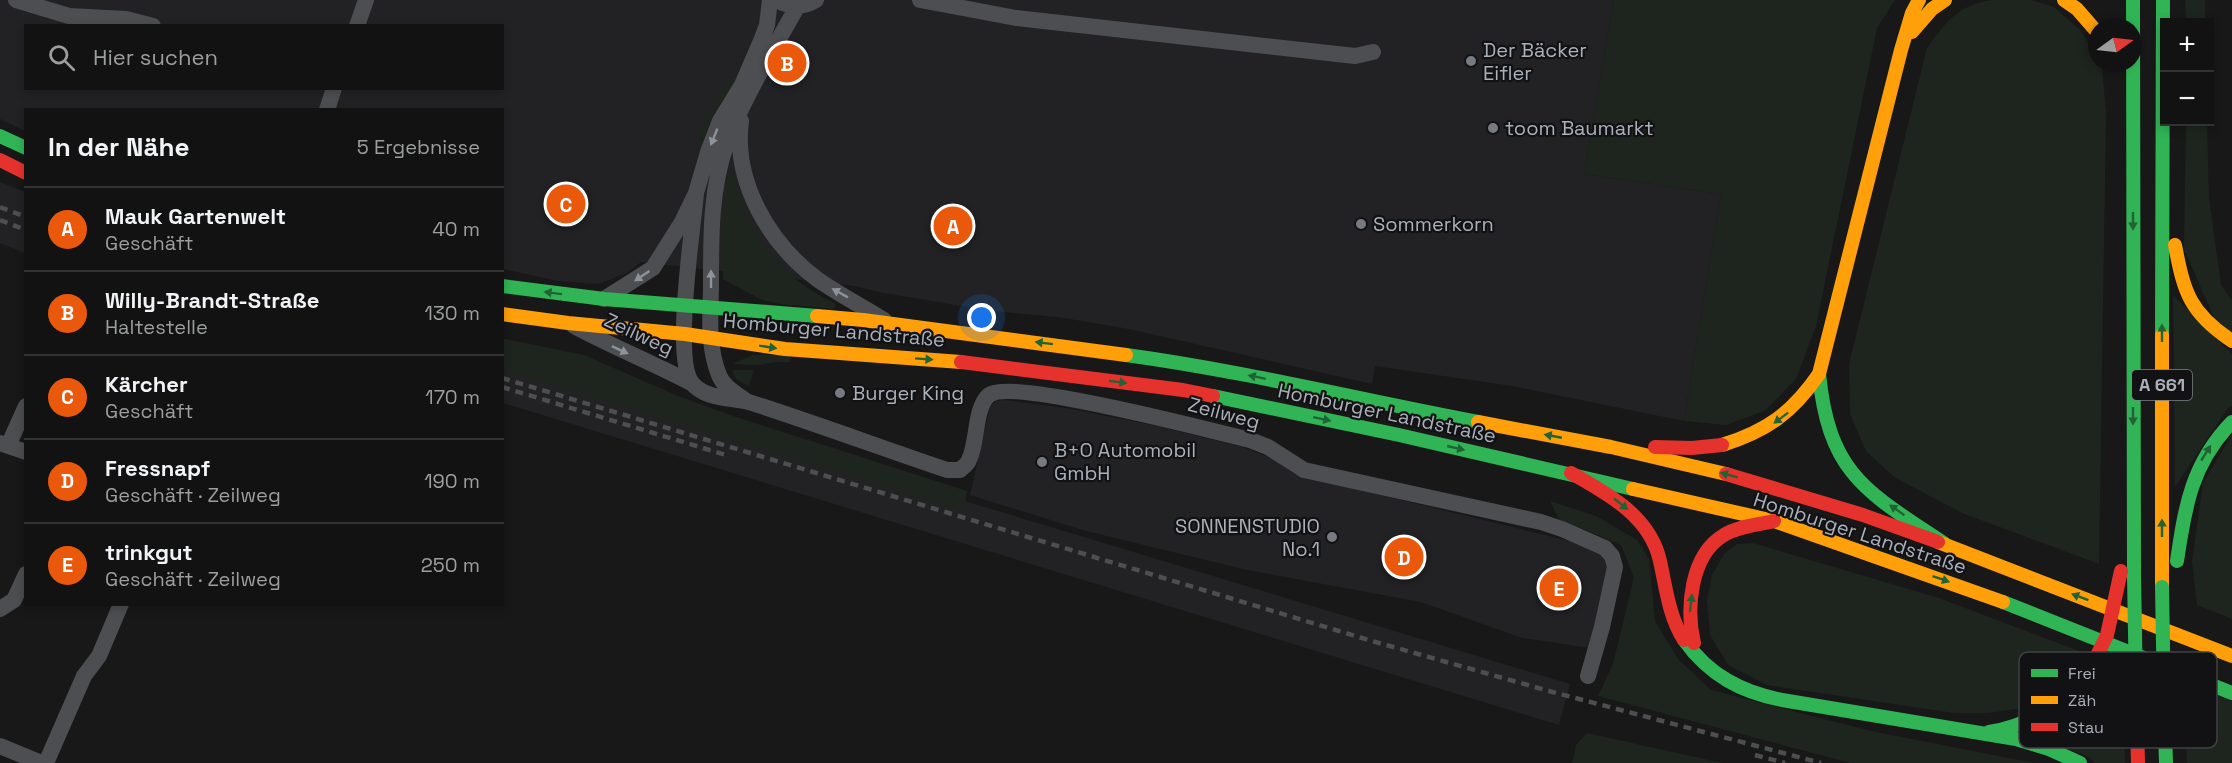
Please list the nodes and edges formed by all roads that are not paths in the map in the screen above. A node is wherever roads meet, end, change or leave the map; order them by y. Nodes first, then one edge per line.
1 (16, 0) edge
2 (366, 0) edge
3 (770, 0) edge
4 (777, 0) edge
5 (816, 0) edge
6 (920, 0) edge
7 (1919, 0) edge
8 (1946, 0) edge
9 (2064, 0) edge
10 (2133, 0) edge
11 (2163, 0) edge
12 (797, 7) junction
13 (2088, 22) edge
14 (145, 24) edge
15 (358, 24) edge
16 (1901, 50) junction
17 (1373, 52) dead end
18 (333, 90) edge
19 (2120, 97) dead end
20 (742, 107) junction
21 (328, 108) edge
22 (0, 136) edge
23 (24, 147) edge
24 (0, 160) edge
25 (2133, 163) junction
26 (24, 171) edge
27 (2162, 184) junction
28 (696, 193) junction
29 (504, 286) edge
30 (604, 299) junction
31 (686, 307) junction
32 (710, 308) junction
33 (504, 314) edge
34 (568, 323) junction
35 (890, 324) junction
36 (685, 334) junction
37 (710, 338) junction
38 (2232, 341) edge
39 (1819, 374) junction
40 (691, 383) junction
41 (748, 402) junction
42 (24, 409) edge
43 (2232, 422) edge
44 (4, 444) edge
45 (1611, 447) junction
46 (24, 451) edge
47 (1571, 473) junction
48 (1774, 521) junction
49 (1945, 544) junction
50 (2127, 574) junction
51 (24, 578) edge
52 (2167, 589) junction
53 (120, 606) edge
54 (0, 609) edge
55 (2101, 652) edge
56 (2129, 652) edge
57 (2133, 652) edge
58 (2163, 652) edge
59 (2232, 656) edge
60 (1701, 660) junction
61 (1588, 676) dead end
62 (2217, 687) edge
63 (2232, 693) edge
64 (2019, 725) edge
65 (1985, 732) junction
66 (2019, 740) edge
67 (0, 746) edge
68 (2050, 748) edge
69 (2138, 748) edge
70 (2166, 748) edge
71 (43, 763) edge
72 (2080, 763) edge
73 (2138, 763) edge
74 (2166, 763) edge

1 - 14 street
2 - 15 street
3 -> 28 street
4 - 12 street
5 - 12 street
6 - 17 street
7 - 16 main road
8 - 16 main road
9 - 13 main road
10 - 25 main road, A 661
11 - 27 main road, A 661
12 - 20 street, Zeilweg
16 - 39 main road
18 - 21 street
19 - 25 main road
32 -> 20 street, Zeilweg
35 -> 20 street
22 - 23 main road
24 - 26 main road
25 -> 50 main road, A 661
27 - 38 main road
52 -> 27 main road, A 661
28 -> 30 street
28 - 31 street, Zeilweg
30 -> 29 main road, Homburger Landstraße
30 - 31 main road, Homburger Landstraße
31 - 32 main road, Homburger Landstraße
31 - 36 street, Zeilweg
32 - 35 main road, Homburger Landstraße
32 - 37 street, Zeilweg
33 - 34 main road, Homburger Landstraße
34 - 36 main road, Homburger Landstraße
34 -> 40 street, Zeilweg
45 -> 35 main road, Homburger Landstraße
36 - 37 main road, Homburger Landstraße
36 - 40 street, Zeilweg
37 - 41 street, Zeilweg
37 -> 47 main road, Homburger Landstraße
39 -> 45 main road
49 -> 39 main road
40 - 41 street, Zeilweg
41 - 61 street, Zeilweg
42 - 44 street
52 -> 43 main road
44 - 46 street
49 -> 45 main road, Homburger Landstraße
47 - 48 main road, Homburger Landstraße
47 -> 60 main road
48 -> 56 main road, Homburger Landstraße
60 -> 48 main road
59 -> 49 main road, Homburger Landstraße
50 - 55 main road, bridge
50 - 57 main road, A 661, bridge
51 - 54 street
52 - 58 main road, bridge
53 - 71 street
60 - 65 main road
62 -> 63 main road, Homburger Landstraße
64 - 65 main road, bridge
65 - 66 main road
67 - 71 street
68 - 72 main road
69 - 73 main road, A 661, bridge
70 - 74 main road, bridge

